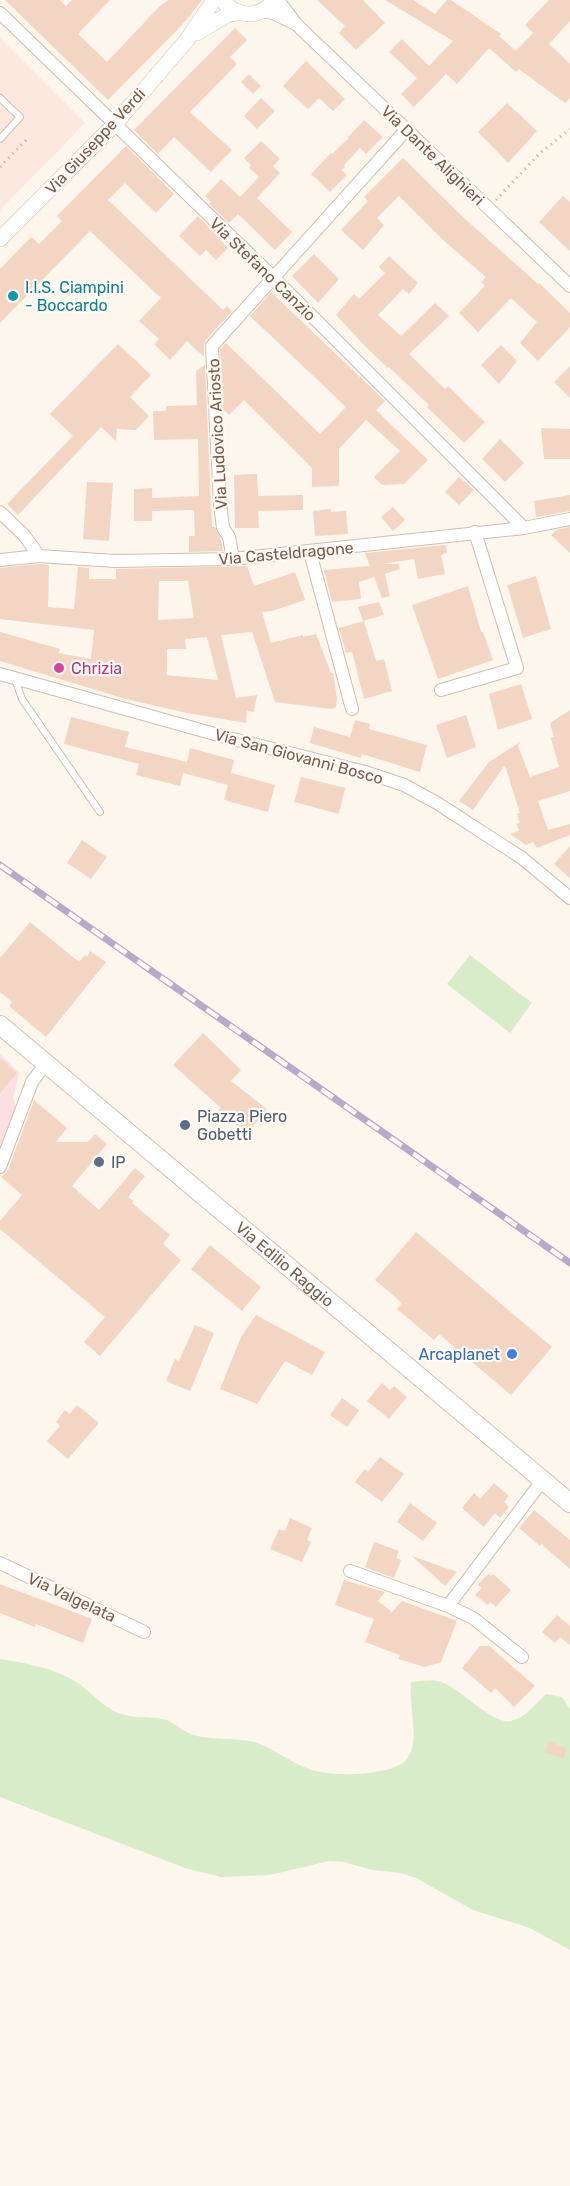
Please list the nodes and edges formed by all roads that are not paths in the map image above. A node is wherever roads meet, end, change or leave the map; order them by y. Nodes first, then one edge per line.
1 (214, 0) edge
2 (222, 0) edge
3 (272, 4) edge
4 (0, 13) edge
5 (237, 13) junction
6 (296, 24) junction
7 (187, 40) junction
8 (0, 98) edge
9 (114, 125) junction
10 (406, 129) junction
11 (0, 139) edge
12 (0, 239) edge
13 (273, 277) junction
14 (570, 286) edge
15 (0, 512) edge
16 (570, 519) edge
17 (524, 528) junction
18 (475, 532) junction
19 (310, 552) junction
20 (39, 556) junction
21 (233, 559) junction
22 (0, 560) edge
23 (0, 674) edge
24 (15, 678) junction
25 (441, 690) dead end
26 (352, 709) dead end
27 (100, 812) dead end
28 (570, 898) edge
29 (0, 1025) edge
30 (46, 1063) junction
31 (0, 1167) edge
32 (542, 1481) junction
33 (570, 1503) edge
34 (0, 1563) edge
35 (350, 1571) dead end
36 (448, 1606) junction
37 (144, 1632) dead end
38 (522, 1657) dead end

1 - 7 street, Via Giuseppe Verdi
2 - 5 street
3 - 5 street
3 - 6 street, Via Dante Alighieri
3 - 6 street, Via Dante Alighieri
4 - 9 street, Via Stefano Canzio
5 - 7 street, Via Giuseppe Verdi
6 - 10 street, Via Dante Alighieri
7 - 9 street, Via Giuseppe Verdi
8 - 11 lane
9 - 12 street, Via Giuseppe Verdi
9 - 13 street, Via Stefano Canzio
10 - 13 street, Via Ludovico Ariosto
10 - 14 street, Via Dante Alighieri
13 - 17 street, Via Stefano Canzio
13 - 21 street, Via Ludovico Ariosto
15 - 20 street
16 - 17 street, Via Casteldragone
17 - 18 street, Via Casteldragone
18 - 19 street, Via Casteldragone
18 - 25 street
19 - 21 street, Via Casteldragone
19 - 26 street
20 - 21 street, Via Casteldragone
20 - 22 street, Via Casteldragone
23 - 24 street, Via San Giovanni Bosco
24 - 27 lane
24 - 28 street, Via San Giovanni Bosco
29 - 30 main road, Via Edilio Raggio
30 - 31 street
30 - 32 main road, Via Edilio Raggio
32 - 33 main road, Via Edilio Raggio
32 - 36 street
34 - 37 street, Via Valgelata
35 - 36 street
36 - 38 street

